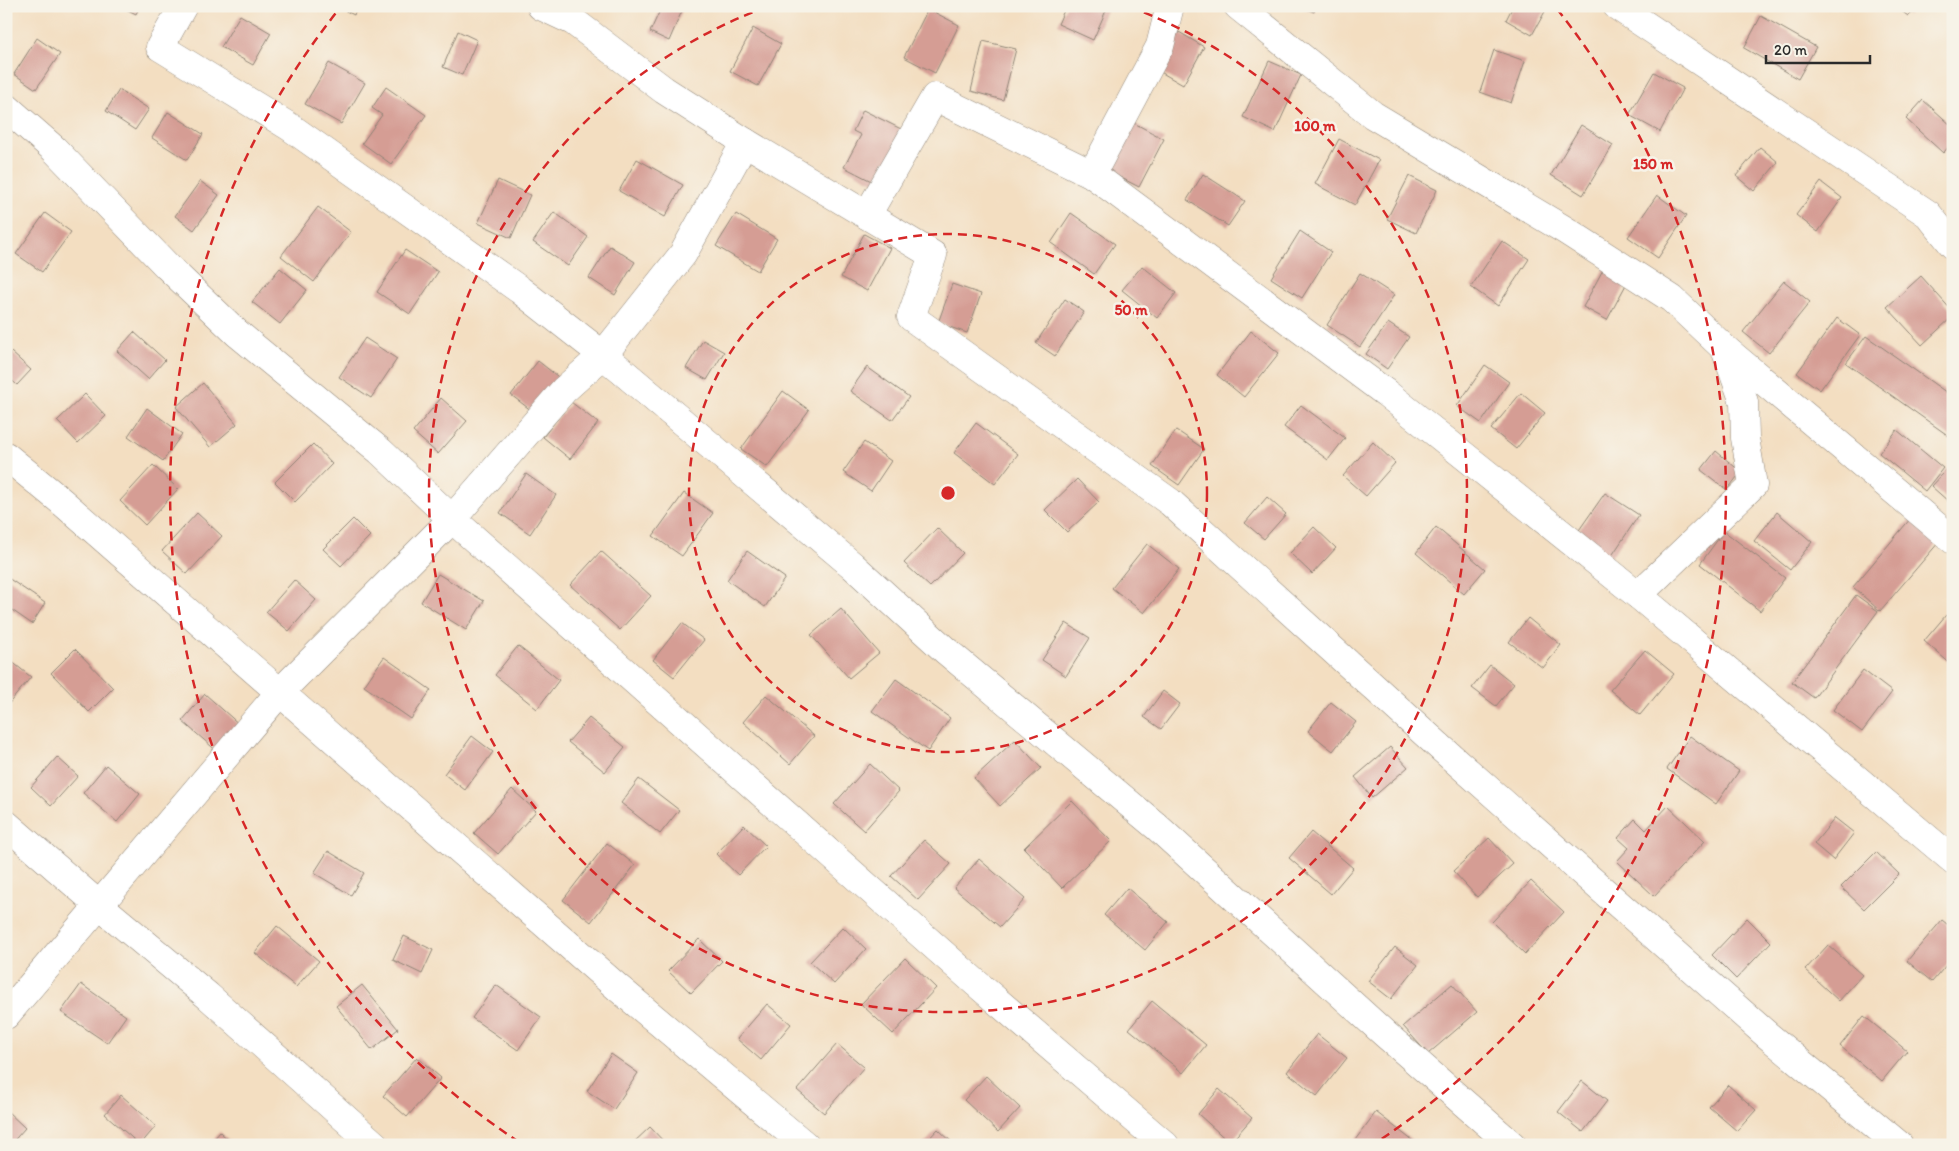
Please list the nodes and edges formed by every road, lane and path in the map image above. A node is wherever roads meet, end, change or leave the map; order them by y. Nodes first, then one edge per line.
1 (184, 6) edge
2 (540, 6) edge
3 (1170, 6) edge
4 (1238, 6) edge
5 (1617, 6) edge
6 (6, 107) edge
7 (745, 142) junction
8 (1092, 174) junction
9 (867, 214) junction
10 (1953, 245) edge
11 (1724, 348) junction
12 (603, 355) junction
13 (6, 456) edge
14 (452, 519) junction
15 (1953, 540) edge
16 (1638, 595) junction
17 (280, 692) junction
18 (6, 824) edge
19 (1953, 860) edge
20 (99, 905) junction
21 (6, 1015) edge
22 (375, 1145) edge
23 (805, 1145) edge
24 (1165, 1145) edge
25 (1512, 1145) edge
26 (1899, 1145) edge

1 - 12 street
2 - 7 street
3 - 8 street
4 - 11 street
5 - 10 street
6 - 14 street
7 - 9 street
7 - 12 street
8 - 9 street
8 - 16 street
9 - 26 street
11 - 15 street
11 - 16 street
12 - 14 street
12 - 25 street
13 - 17 street
14 - 17 street
14 - 24 street
16 - 19 street
17 - 20 street
17 - 23 street
18 - 20 street
20 - 21 street
20 - 22 street

